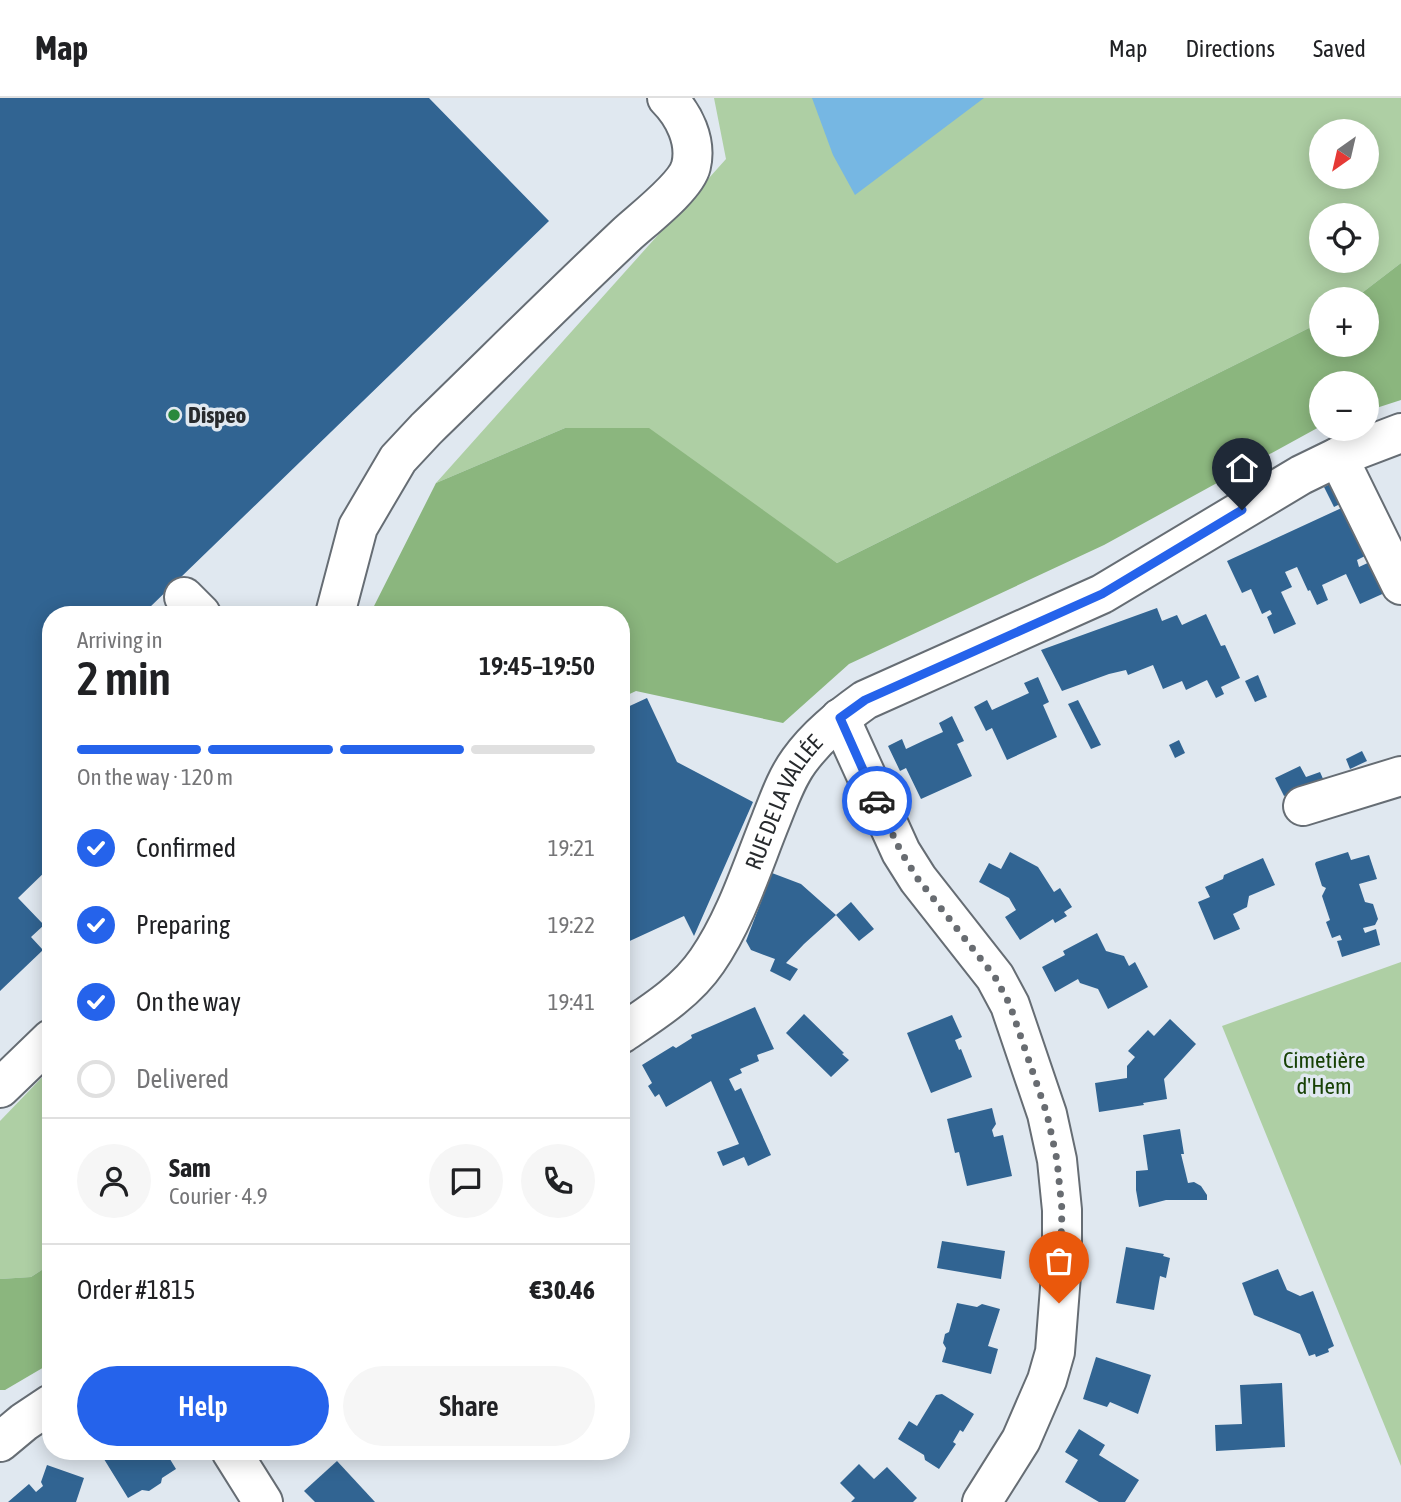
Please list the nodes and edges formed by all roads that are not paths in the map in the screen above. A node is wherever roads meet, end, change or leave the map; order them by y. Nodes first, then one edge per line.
1 (667, 98) edge
2 (1401, 433) edge
3 (1338, 457) junction
4 (1401, 585) edge
5 (337, 606) edge
6 (840, 718) junction
7 (1401, 776) edge
8 (1303, 806) dead end
9 (630, 1028) edge
10 (42, 1048) edge
11 (0, 1088) edge
12 (42, 1411) edge
13 (0, 1442) edge
14 (237, 1460) edge
15 (263, 1502) edge
16 (982, 1502) edge

1 - 5 street
2 - 3 street, RUE DE LA VALLÉE
3 - 4 street
3 - 6 street, RUE DE LA VALLÉE
6 - 9 street, RUE DE LA VALLÉE
6 - 16 street
7 - 8 street
10 - 11 street
12 - 13 street
14 - 15 street

